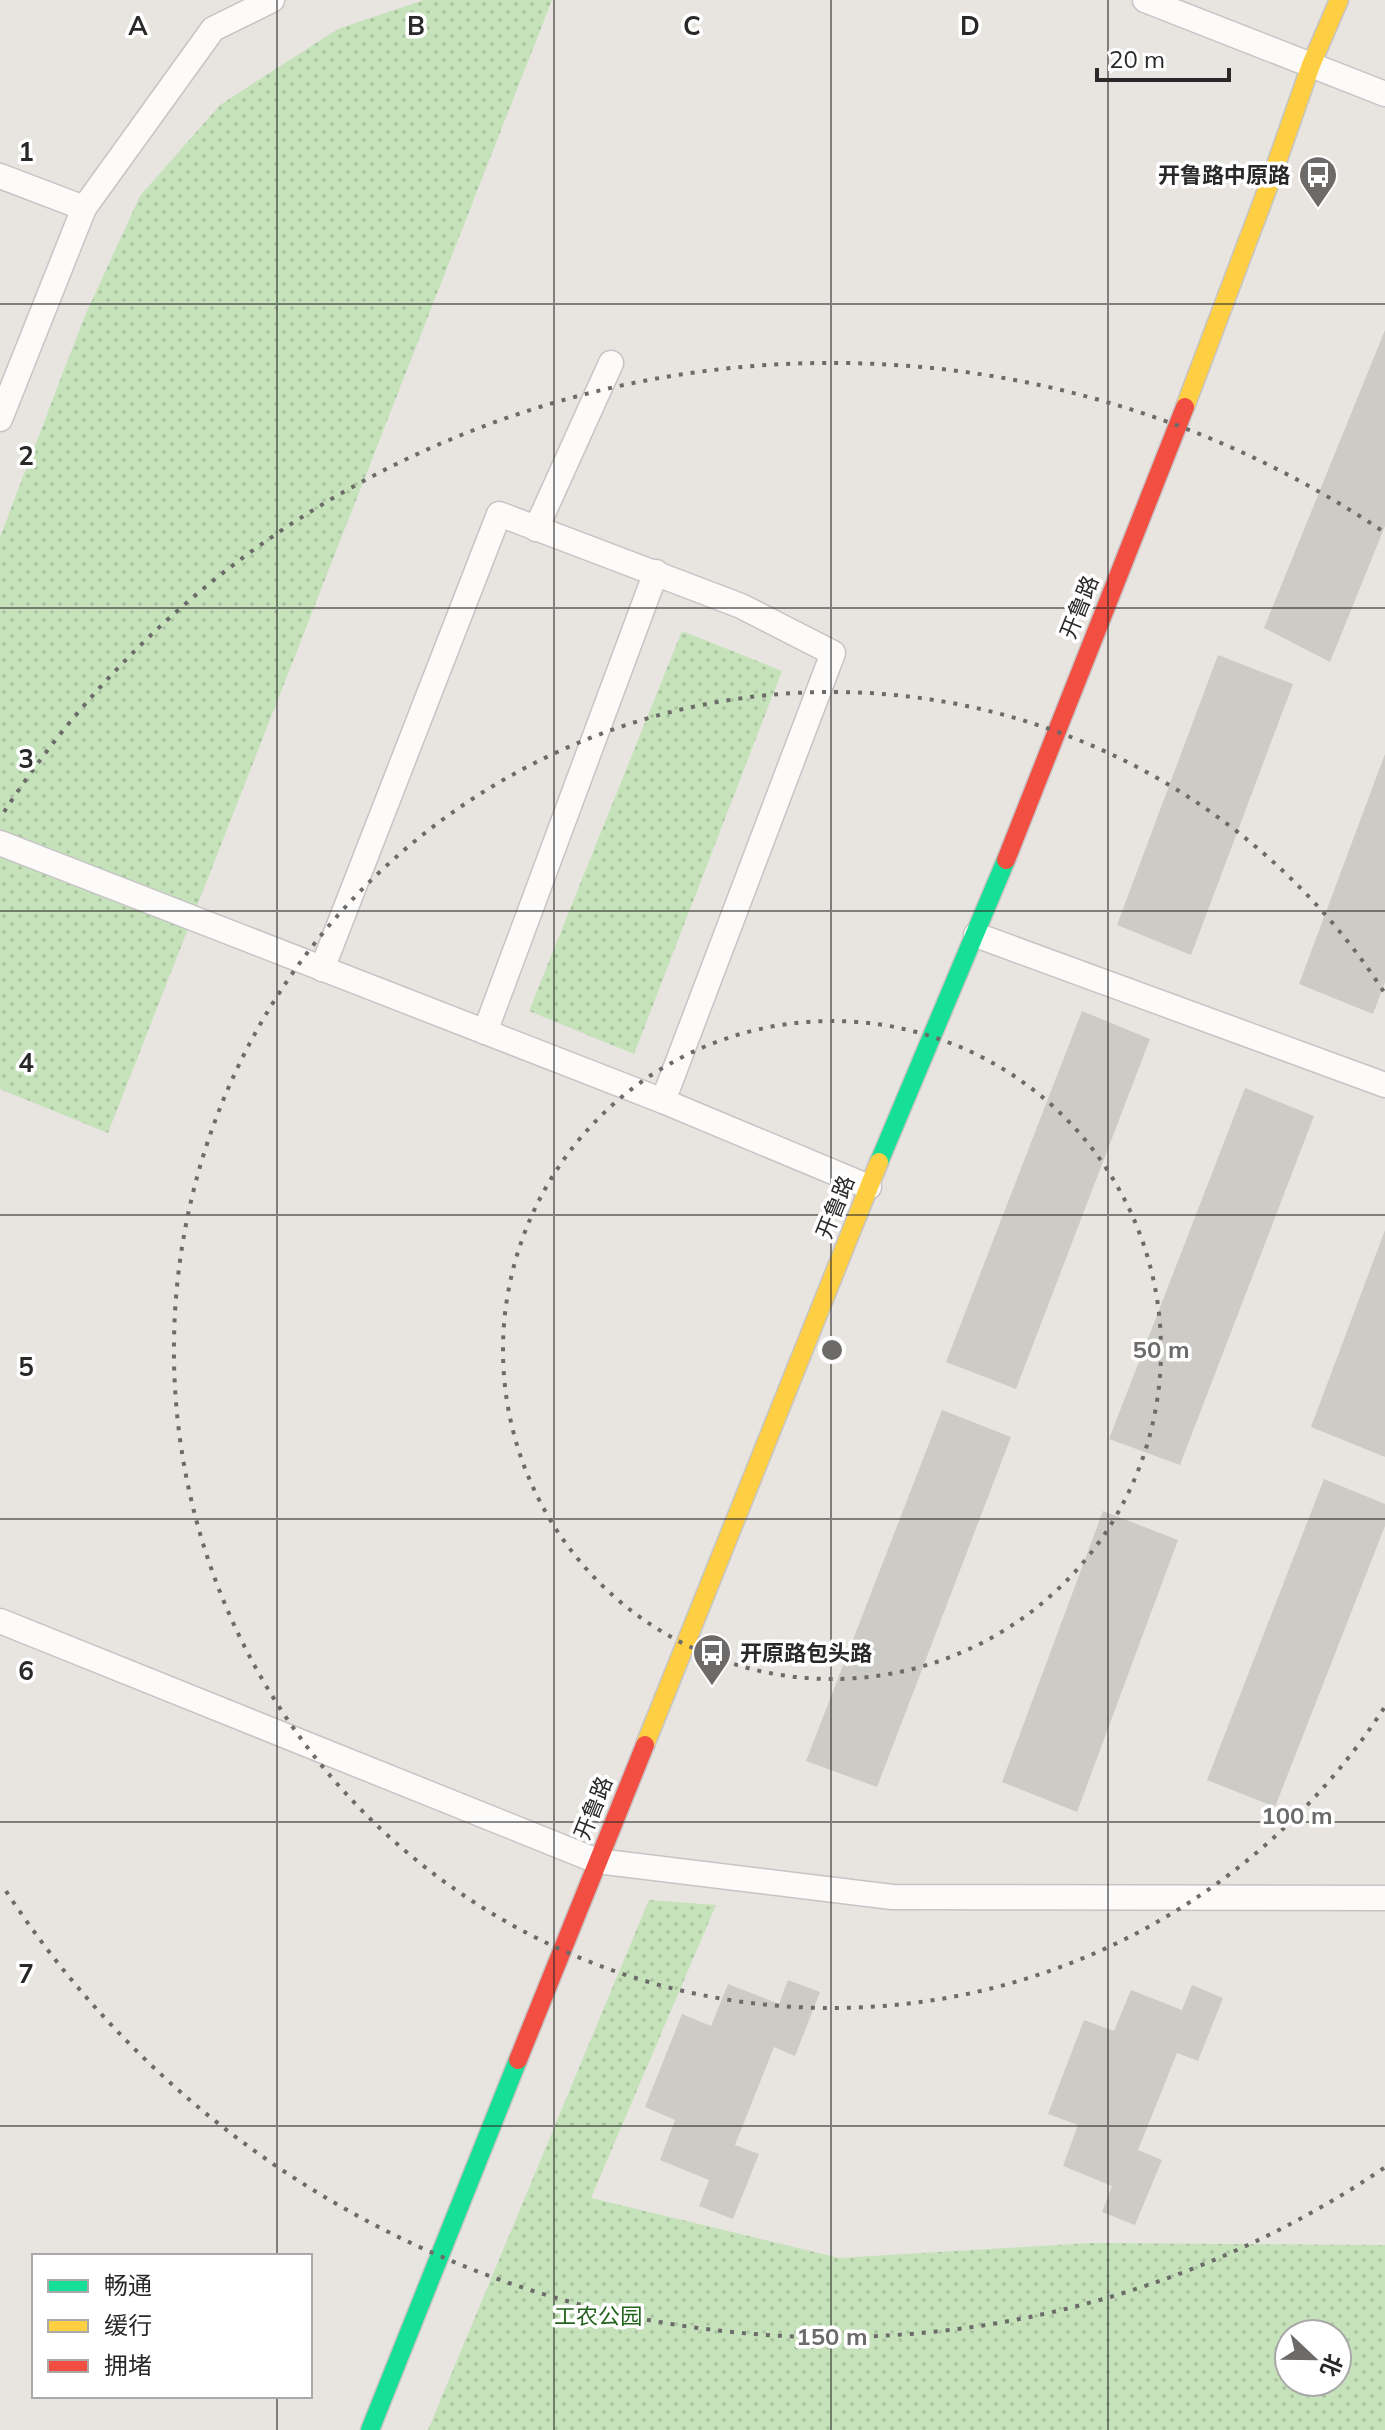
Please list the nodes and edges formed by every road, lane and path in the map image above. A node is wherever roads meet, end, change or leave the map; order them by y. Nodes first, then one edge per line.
1 (272, 0) edge
2 (1145, 0) edge
3 (1339, 0) edge
4 (1311, 65) junction
5 (1385, 94) edge
6 (0, 176) edge
7 (84, 208) junction
8 (611, 363) dead end
9 (0, 419) edge
10 (536, 529) junction
11 (656, 572) junction
12 (0, 843) edge
13 (976, 935) junction
14 (322, 969) junction
15 (485, 1032) junction
16 (1385, 1085) edge
17 (663, 1101) junction
18 (869, 1187) junction
19 (0, 1621) edge
20 (597, 1861) junction
21 (1385, 1898) edge
22 (370, 2430) edge

1 - 7 lane
2 - 4 lane
3 - 4 street, 开鲁路
4 - 5 lane
4 - 13 street, 开鲁路
6 - 7 lane
7 - 9 lane
8 - 10 lane
10 - 11 lane
10 - 14 lane
11 - 15 lane
11 - 17 lane
12 - 14 lane
13 - 16 lane
13 - 18 street, 开鲁路
14 - 15 lane
15 - 17 lane
17 - 18 lane
18 - 20 street, 开鲁路
19 - 20 lane
20 - 21 lane
20 - 22 street, 开鲁路

